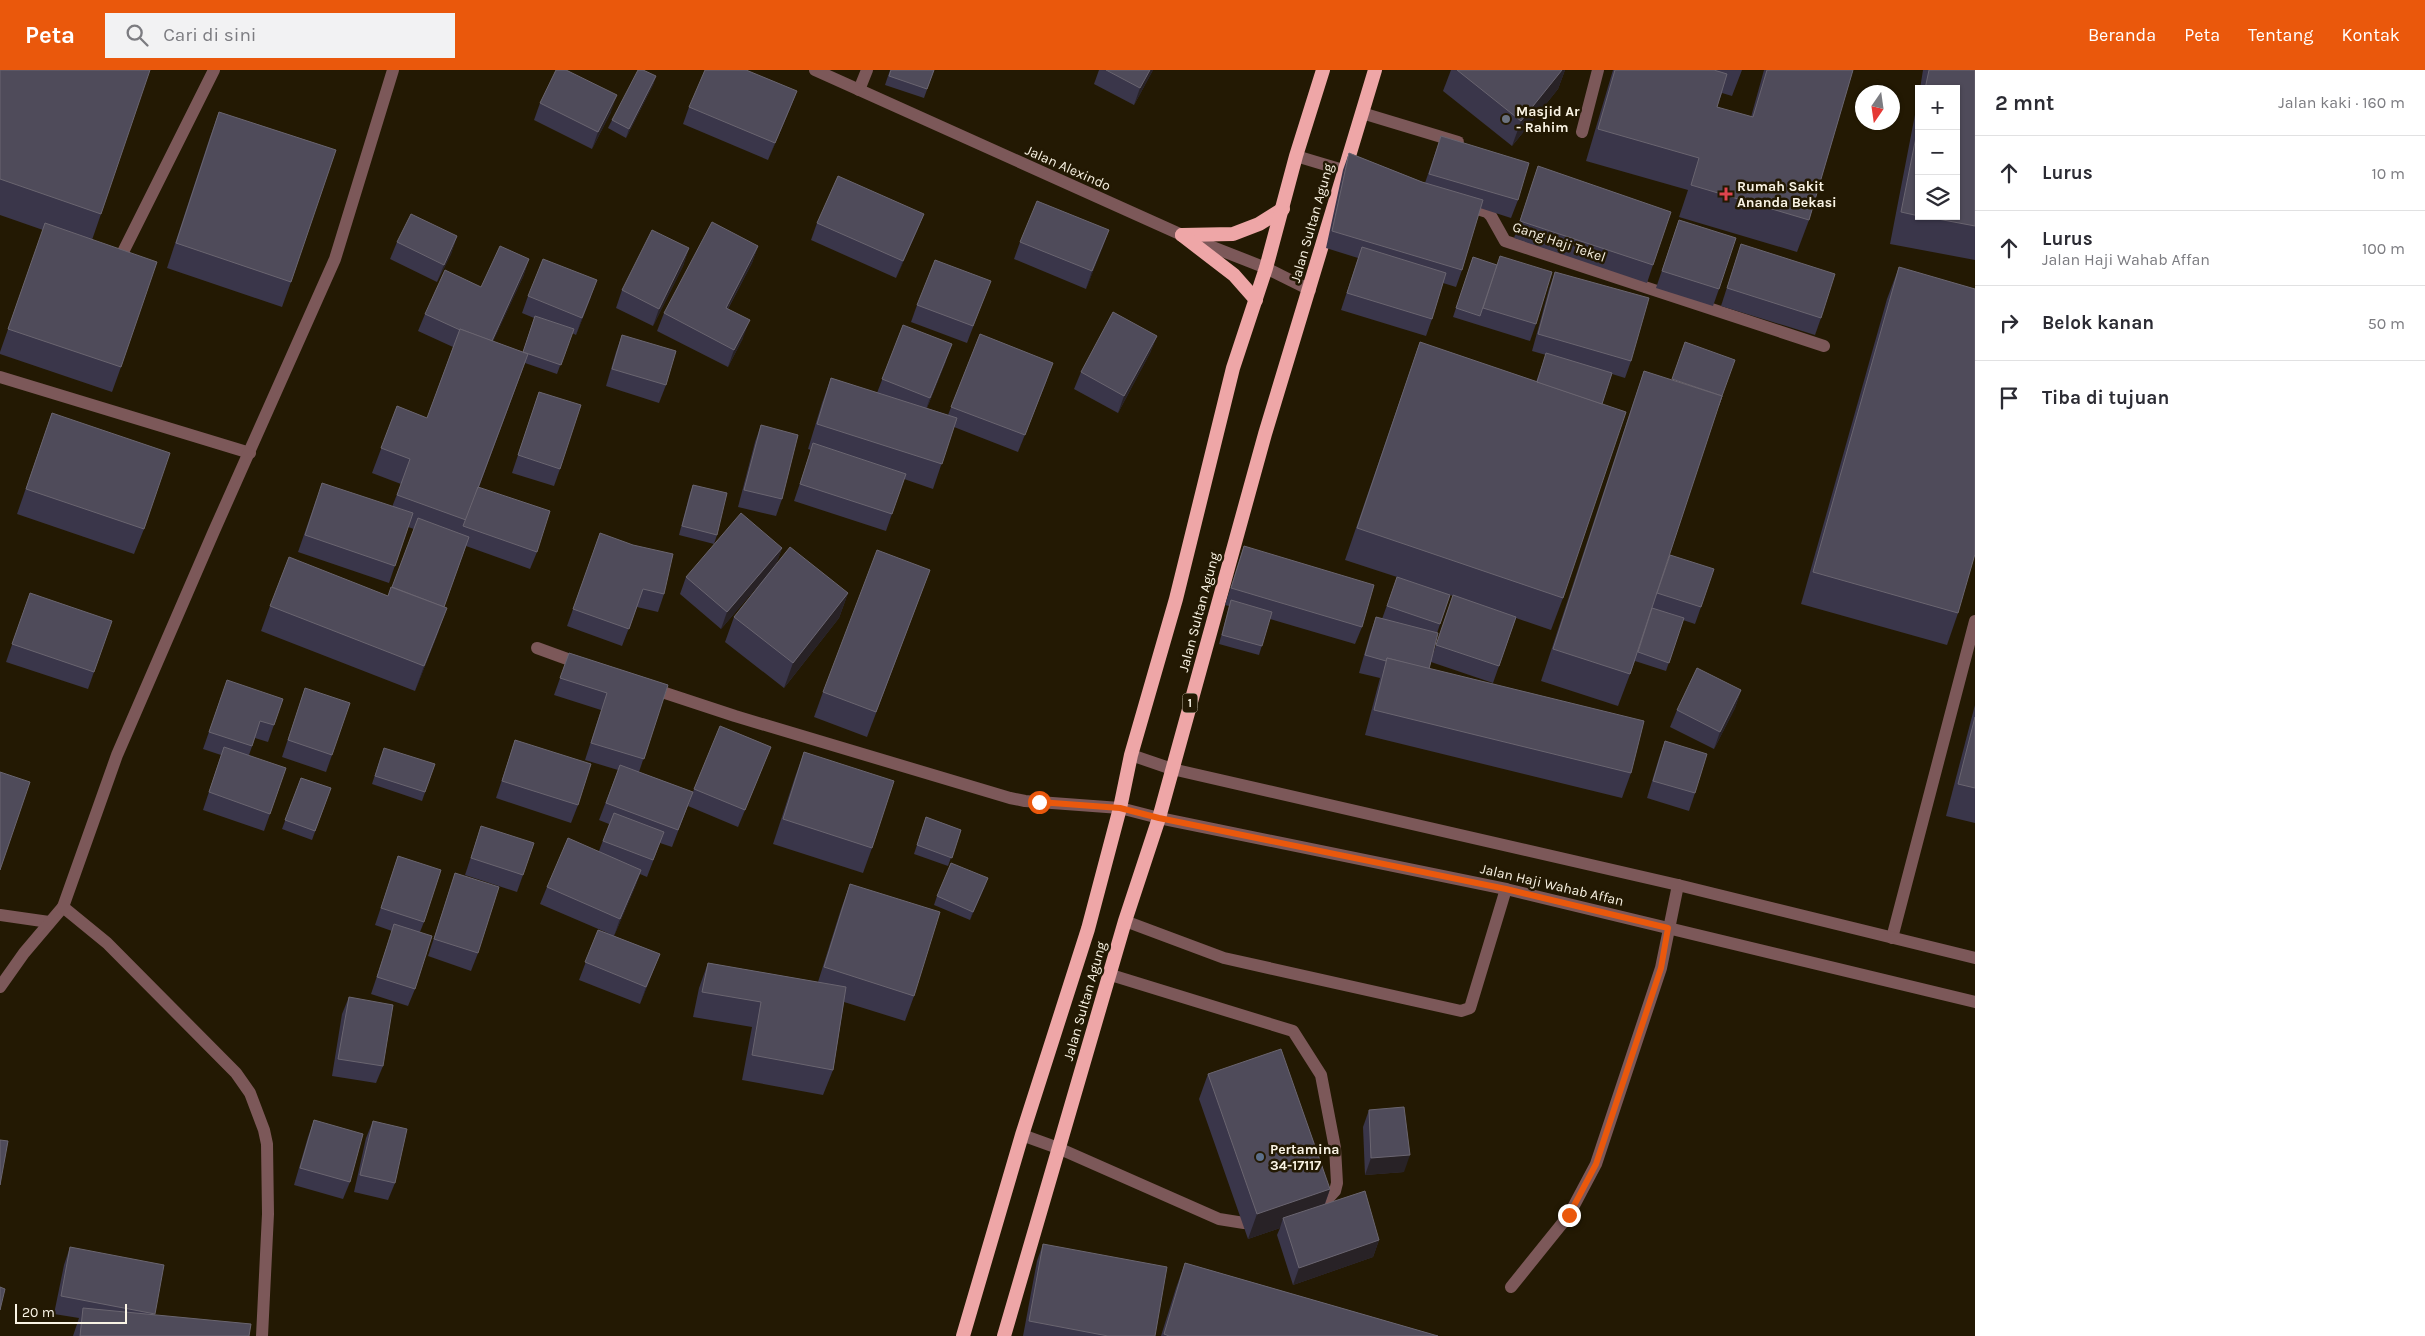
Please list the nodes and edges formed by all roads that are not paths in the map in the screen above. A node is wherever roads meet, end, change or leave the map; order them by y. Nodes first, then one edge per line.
1 (214, 70) edge
2 (393, 70) edge
3 (814, 70) edge
4 (867, 70) edge
5 (1323, 70) edge
6 (1375, 70) edge
7 (1598, 70) edge
8 (859, 90) junction
9 (1362, 113) junction
10 (1582, 132) dead end
11 (1467, 145) edge
12 (1296, 156) junction
13 (1343, 170) junction
14 (1370, 178) edge
15 (1451, 201) edge
16 (1283, 209) junction
17 (1182, 235) junction
18 (123, 252) edge
19 (1266, 268) junction
20 (1310, 290) junction
21 (1256, 300) junction
22 (1824, 346) dead end
23 (0, 377) edge
24 (250, 453) junction
25 (1975, 622) edge
26 (537, 648) dead end
27 (597, 670) edge
28 (642, 685) edge
29 (1131, 754) junction
30 (1172, 769) junction
31 (1120, 808) junction
32 (1159, 818) junction
33 (1678, 885) junction
34 (1506, 889) junction
35 (63, 907) junction
36 (0, 915) edge
37 (1125, 921) junction
38 (49, 922) junction
39 (1668, 928) junction
40 (1892, 938) junction
41 (1975, 958) edge
42 (1110, 975) junction
43 (0, 987) edge
44 (1975, 1002) edge
45 (1022, 1136) junction
46 (1058, 1148) junction
47 (1298, 1212) edge
48 (1272, 1220) edge
49 (1511, 1286) dead end
50 (262, 1336) edge
51 (963, 1336) edge
52 (1004, 1336) edge

1 - 18 street
2 - 24 street
3 - 8 street, Jalan Alexindo
4 - 8 street
5 - 12 highway, Jalan Sultan Agung
6 - 9 highway, Jalan Sultan Agung / 1
7 - 10 street
8 - 17 street, Jalan Alexindo
9 - 11 street
9 - 13 highway, Jalan Sultan Agung / 1
12 - 13 street
12 - 16 highway, Jalan Sultan Agung
13 - 14 street
13 - 20 highway, Jalan Sultan Agung / 1
15 - 22 street, Gang Haji Tekel
16 - 17 highway
16 - 19 highway, Jalan Sultan Agung
17 - 19 street, Jalan Alexindo
17 - 21 highway
19 - 20 street, Jalan Alexindo
19 - 21 highway, Jalan Sultan Agung
20 - 30 highway, Jalan Sultan Agung / 1
21 - 29 highway, Jalan Sultan Agung
23 - 24 street
24 - 35 street
25 - 40 street
26 - 27 street
28 - 31 street, Jalan Haji Wahab Affan
29 - 30 street, Jalan Haji Wahab Affan
29 - 31 highway, Jalan Sultan Agung
30 - 32 highway, Jalan Sultan Agung / 1
30 - 33 street, Jalan Haji Wahab Affan
31 - 32 street, Jalan Haji Wahab Affan
31 - 45 highway, Jalan Sultan Agung
32 - 34 street, Jalan Haji Wahab Affan
32 - 37 highway, Jalan Sultan Agung / 1
33 - 39 street
33 - 40 street, Jalan Haji Wahab Affan
34 - 37 street
34 - 39 street, Jalan Haji Wahab Affan
35 - 38 street
35 - 50 street
36 - 38 street
37 - 42 highway, Jalan Sultan Agung / 1
38 - 43 street
39 - 44 street, Jalan Haji Wahab Affan
39 - 49 street
40 - 41 street, Jalan Haji Wahab Affan
42 - 46 highway, Jalan Sultan Agung / 1
42 - 47 street
45 - 46 street
45 - 51 highway, Jalan Sultan Agung
46 - 48 street
46 - 52 highway, Jalan Sultan Agung / 1

